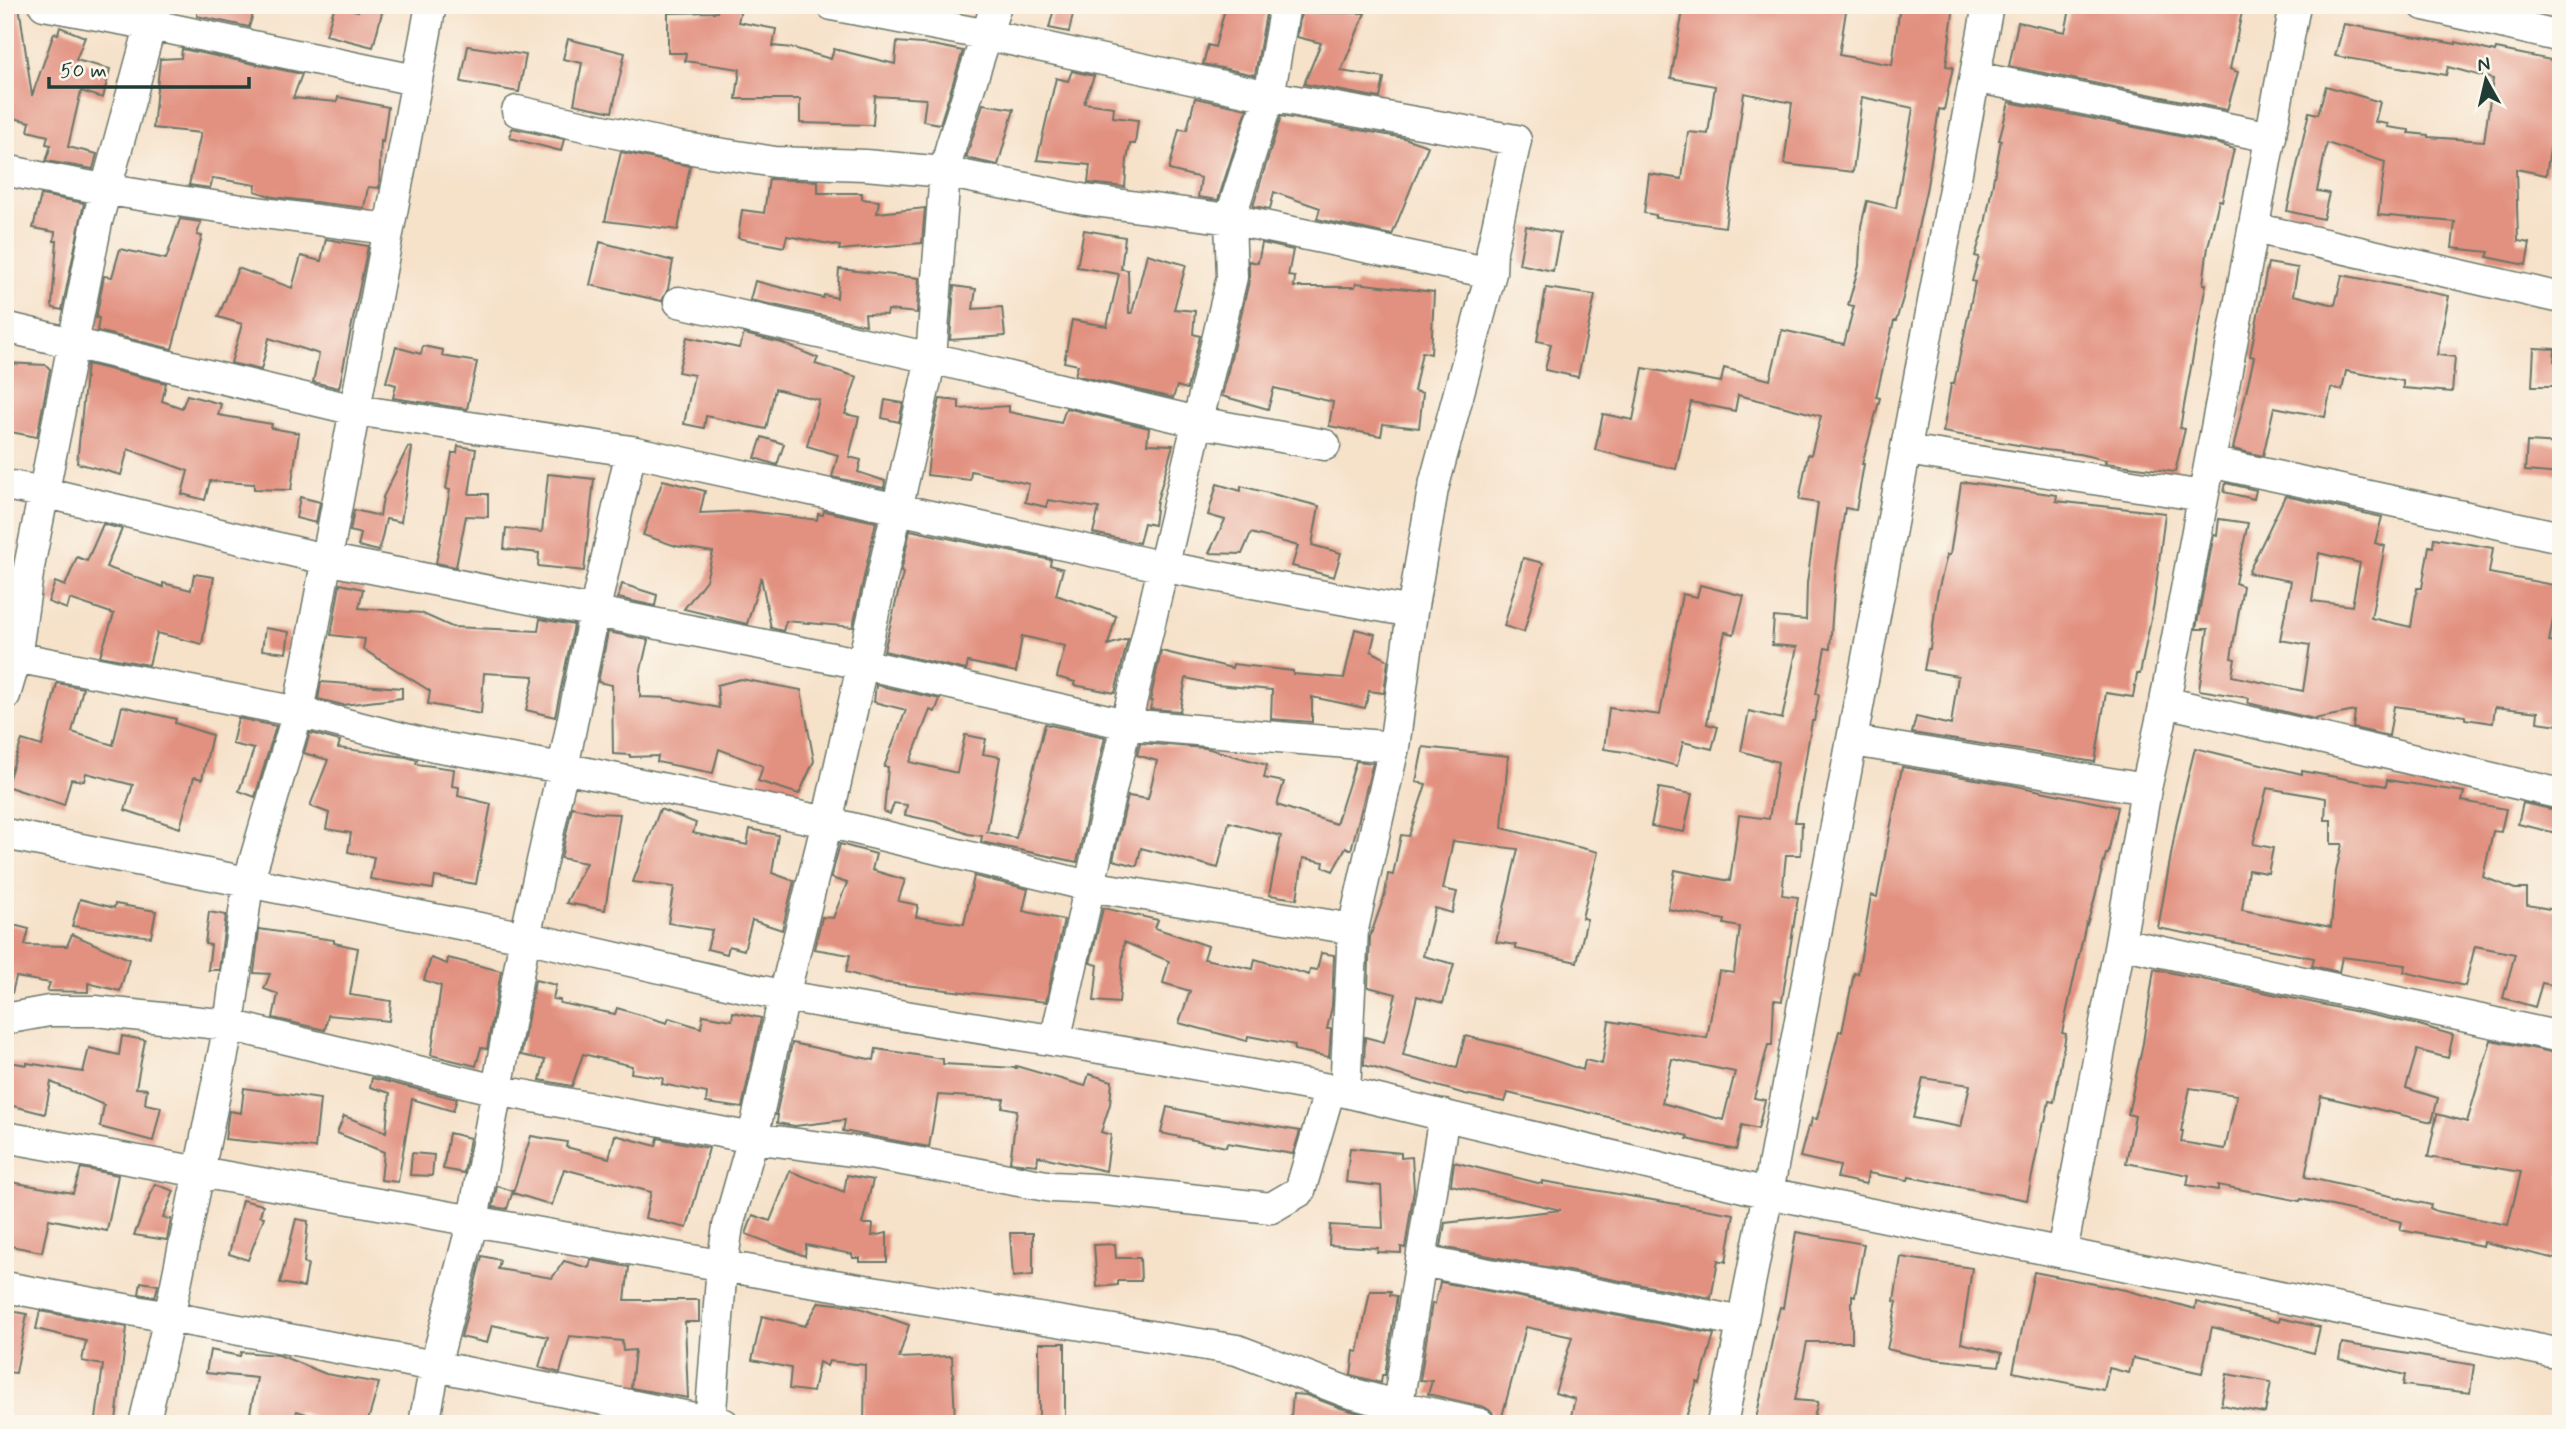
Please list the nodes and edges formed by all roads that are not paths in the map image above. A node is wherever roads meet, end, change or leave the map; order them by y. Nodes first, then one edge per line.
1 (44, 5) edge
2 (431, 5) edge
3 (832, 5) edge
4 (996, 5) edge
5 (1285, 5) edge
6 (1988, 5) edge
7 (2295, 5) edge
8 (2424, 5) edge
9 (2453, 8) edge
10 (154, 15) edge
11 (988, 35) junction
12 (2561, 37) edge
13 (1975, 77) junction
14 (415, 80) junction
15 (1269, 96) junction
16 (517, 111) dead end
17 (2271, 137) junction
18 (5, 170) edge
19 (945, 173) junction
20 (107, 188) junction
21 (1230, 219) junction
22 (2254, 228) junction
23 (389, 229) junction
24 (1491, 274) junction
25 (2561, 298) edge
26 (679, 302) dead end
27 (5, 327) edge
28 (71, 343) junction
29 (931, 358) junction
30 (355, 411) junction
31 (1198, 422) junction
32 (1325, 445) dead end
33 (1906, 450) junction
34 (631, 451) junction
35 (2210, 462) junction
36 (5, 485) edge
37 (43, 492) junction
38 (2203, 496) junction
39 (899, 508) junction
40 (2561, 537) edge
41 (325, 559) junction
42 (1165, 567) junction
43 (1412, 612) junction
44 (594, 613) junction
45 (11, 657) edge
46 (863, 664) junction
47 (5, 695) edge
48 (2165, 702) junction
49 (298, 712) junction
50 (1126, 724) junction
51 (1853, 741) junction
52 (1394, 747) junction
53 (563, 768) junction
54 (2146, 789) junction
55 (2561, 794) edge
56 (827, 822) junction
57 (5, 834) edge
58 (248, 883) junction
59 (1089, 886) junction
60 (1353, 929) junction
61 (525, 937) junction
62 (2120, 943) junction
63 (784, 996) junction
64 (5, 1019) edge
65 (229, 1025) junction
66 (2561, 1037) edge
67 (1055, 1041) junction
68 (496, 1090) junction
69 (1338, 1091) junction
70 (1444, 1115) junction
71 (5, 1137) edge
72 (753, 1138) junction
73 (200, 1172) junction
74 (1769, 1193) junction
75 (473, 1220) junction
76 (2062, 1252) junction
77 (1421, 1261) junction
78 (722, 1265) junction
79 (5, 1287) edge
80 (169, 1318) junction
81 (1743, 1322) junction
82 (2561, 1354) edge
83 (435, 1366) junction
84 (1397, 1415) edge
85 (715, 1423) edge
86 (144, 1424) edge
87 (424, 1424) edge
88 (1480, 1424) edge
89 (1722, 1424) edge

1 - 10 street
2 - 14 street
3 - 11 street
4 - 11 street
5 - 15 street
6 - 13 street
7 - 17 street
8 - 9 street
9 - 12 street
10 - 14 street
10 - 20 street
11 - 15 street
11 - 19 street
13 - 17 street
13 - 33 street
14 - 23 street
15 - 21 street
15 - 24 street
16 - 19 street
17 - 22 street
18 - 20 street
19 - 21 street
19 - 29 street
20 - 23 street
20 - 28 street
21 - 24 street
21 - 31 street
22 - 25 street
22 - 35 street
23 - 30 street
24 - 43 street
26 - 29 street
27 - 28 street
28 - 30 street
28 - 37 street
29 - 31 street
29 - 39 street
30 - 34 street
30 - 41 street
31 - 32 street
31 - 42 street
33 - 38 street
33 - 51 street
34 - 39 street
34 - 44 street
35 - 38 street
35 - 40 street
36 - 37 street
37 - 41 street
37 - 45 street
38 - 48 street
39 - 42 street
39 - 46 street
41 - 44 street
41 - 49 street
42 - 43 street
42 - 50 street
43 - 52 street
44 - 46 street
44 - 53 street
45 - 47 street
45 - 49 street
46 - 50 street
46 - 56 street
48 - 54 street
48 - 55 street
49 - 53 street
49 - 58 street
50 - 52 street
50 - 59 street
51 - 54 street
51 - 74 street
52 - 60 street
53 - 56 street
53 - 61 street
54 - 62 street
56 - 59 street
56 - 63 street
57 - 58 street
58 - 61 street
58 - 65 street
59 - 60 street
59 - 67 street
60 - 69 street
61 - 63 street
61 - 68 street
62 - 66 street
62 - 76 street
63 - 67 street
63 - 72 street
64 - 65 street
65 - 68 street
65 - 73 street
67 - 69 street
68 - 72 street
68 - 75 street
69 - 70 street
69 - 72 street
70 - 74 street
70 - 77 street
71 - 73 street
72 - 78 street
73 - 75 street
73 - 80 street
74 - 76 street
74 - 81 street
75 - 78 street
75 - 83 street
76 - 82 street
77 - 81 street
77 - 84 street
78 - 84 street
78 - 85 street
79 - 80 street
80 - 83 street
80 - 86 street
81 - 89 street
83 - 85 street
83 - 87 street
84 - 88 street

